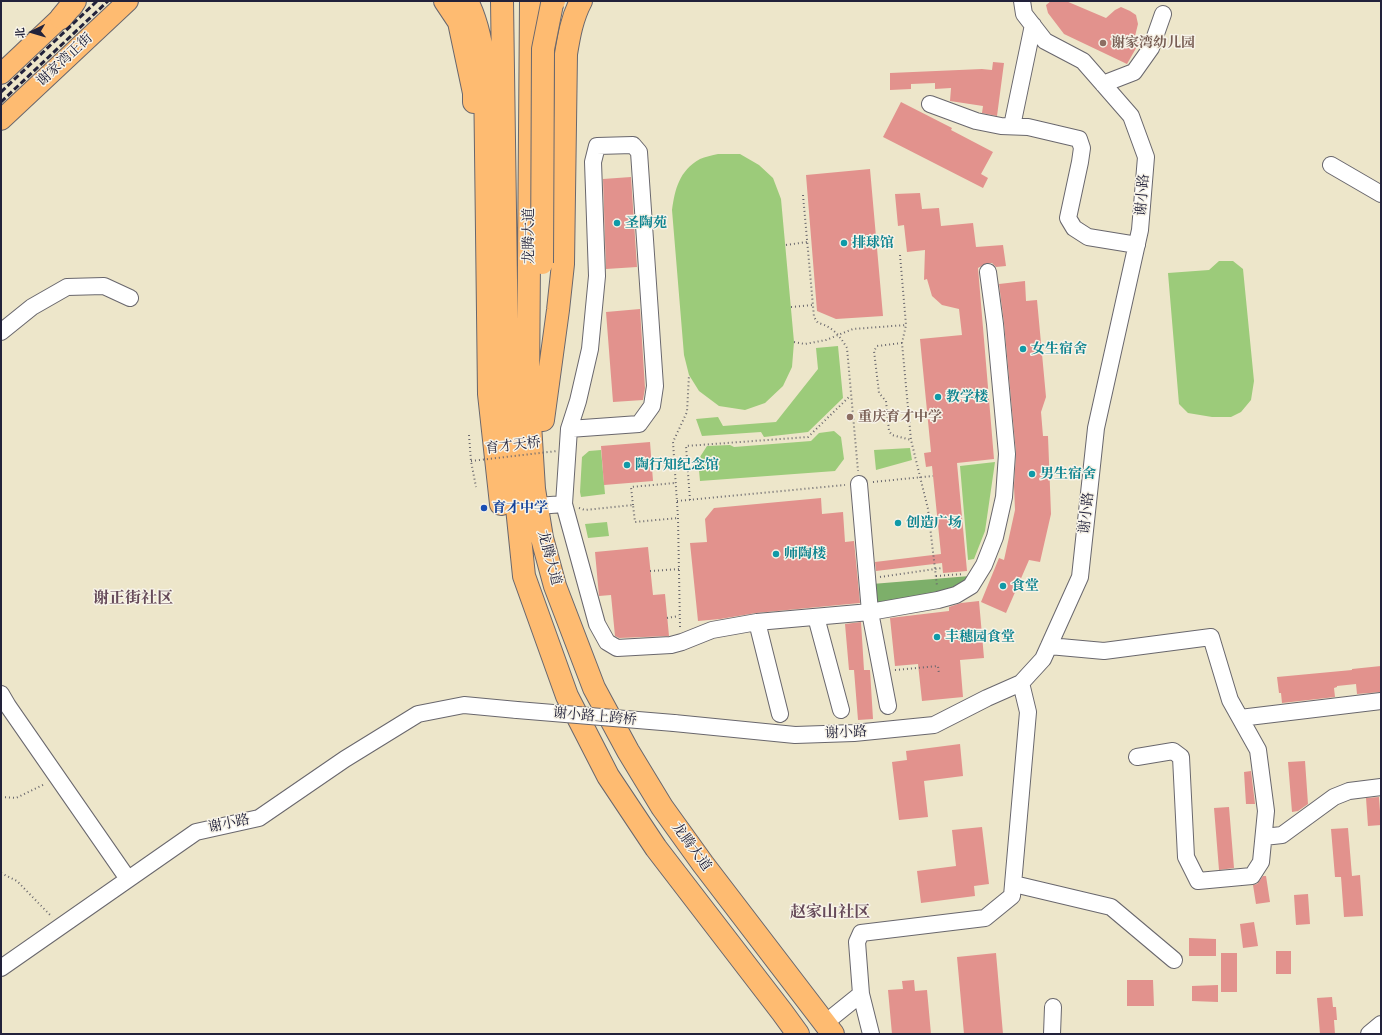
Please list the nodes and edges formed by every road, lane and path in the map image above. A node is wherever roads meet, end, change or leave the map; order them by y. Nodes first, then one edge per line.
1 (75, 1) edge
2 (79, 1) edge
3 (128, 1) edge
4 (445, 1) edge
5 (467, 1) edge
6 (495, 1) edge
7 (502, 1) edge
8 (531, 1) edge
9 (554, 1) edge
10 (581, 1) edge
11 (1022, 1) edge
12 (1163, 14) dead end
13 (61, 18) junction
14 (502, 24) junction
15 (1033, 25) junction
16 (1, 74) edge
17 (1103, 84) junction
18 (930, 104) dead end
19 (1, 120) edge
20 (1012, 126) junction
21 (1331, 165) dead end
22 (1381, 194) edge
23 (804, 195) dead end
24 (807, 242) junction
25 (786, 245) dead end
26 (1136, 245) junction
27 (900, 255) dead end
28 (988, 272) dead end
29 (130, 298) dead end
30 (813, 304) junction
31 (791, 307) dead end
32 (906, 325) junction
33 (1, 332) edge
34 (839, 335) junction
35 (794, 342) dead end
36 (902, 343) junction
37 (689, 375) dead end
38 (851, 395) junction
39 (508, 420) junction
40 (543, 420) junction
41 (569, 429) junction
42 (469, 435) dead end
43 (911, 440) junction
44 (557, 451) dead end
45 (471, 461) junction
46 (498, 471) junction
47 (933, 476) dead end
48 (920, 477) junction
49 (675, 483) junction
50 (859, 484) junction
51 (476, 487) dead end
52 (536, 498) junction
53 (690, 500) junction
54 (677, 501) junction
55 (564, 504) junction
56 (633, 505) junction
57 (585, 510) dead end
58 (678, 518) junction
59 (942, 568) dead end
60 (680, 569) junction
61 (935, 569) junction
62 (650, 571) dead end
63 (968, 573) dead end
64 (524, 576) junction
65 (936, 576) junction
66 (868, 579) junction
67 (938, 600) junction
68 (870, 612) junction
69 (679, 616) junction
70 (667, 618) dead end
71 (816, 618) junction
72 (757, 622) junction
73 (682, 642) junction
74 (1049, 646) junction
75 (882, 671) junction
76 (939, 674) dead end
77 (1021, 683) junction
78 (1, 694) edge
79 (1381, 701) edge
80 (888, 706) dead end
81 (517, 710) joint
82 (841, 710) dead end
83 (780, 714) dead end
84 (1240, 718) junction
85 (674, 724) joint
86 (1136, 757) dead end
87 (58, 777) junction
88 (1381, 786) edge
89 (1, 798) edge
90 (1264, 837) junction
91 (1, 873) edge
92 (128, 879) junction
93 (1014, 884) junction
94 (61, 926) junction
95 (1174, 960) dead end
96 (1, 968) edge
97 (861, 994) junction
98 (1053, 1007) dead end
99 (782, 1012) junction
100 (1381, 1024) edge
101 (830, 1031) edge
102 (793, 1034) edge
103 (798, 1034) edge
104 (871, 1034) edge
105 (1052, 1034) edge
106 (1369, 1034) edge

1 - 13 highway
2 - 13 main road
3 - 19 main road, 谢家湾正街
4 - 46 highway
5 - 46 highway
6 - 14 street
7 - 14 highway, 龙腾大道
8 - 52 highway, 龙腾大道
9 - 40 highway, bridge
10 - 40 highway
11 - 15 street, 谢小路
12 - 17 street
13 - 16 main road
14 - 39 highway, 龙腾大道
15 - 17 street, 谢小路
15 - 20 street
17 - 26 street, 谢小路
18 - 20 street
20 - 26 street
21 - 22 street
23 - 24 path
24 - 25 path
24 - 30 path
26 - 74 street, 谢小路
27 - 32 path
28 - 67 street
29 - 33 street
30 - 31 path
30 - 34 path
32 - 34 path
32 - 36 path
34 - 35 path
34 - 38 path
36 - 43 path
36 - 43 path
37 - 49 path
38 - 50 path
38 - 53 path
39 - 46 highway
39 - 64 highway, 龙腾大道
40 - 52 highway
41 - 41 street
41 - 55 street
42 - 45 path
43 - 48 path
44 - 45 path, 育才天桥, bridge
45 - 51 path
46 - 64 highway
47 - 48 path
48 - 50 path
48 - 61 path
49 - 54 path
49 - 56 path
50 - 53 path
50 - 66 street
52 - 55 street
52 - 101 highway, 龙腾大道
53 - 54 path
54 - 58 path
55 - 73 street
56 - 57 path
56 - 58 path
58 - 60 path
59 - 61 path
60 - 62 path
60 - 69 path
61 - 65 path
61 - 66 path
63 - 65 path
64 - 99 highway, 龙腾大道
65 - 67 path
66 - 68 street
67 - 68 street
68 - 71 street
68 - 75 street
69 - 70 path
69 - 73 path
71 - 72 street
71 - 82 street
72 - 73 street
72 - 83 street
74 - 77 street, 谢小路
74 - 84 street
75 - 76 path
75 - 80 street
77 - 85 street, 谢小路
77 - 93 street
78 - 87 street
79 - 84 street
81 - 85 street, 谢小路上跨桥, bridge
81 - 92 street, 谢小路
84 - 90 street
86 - 90 street
87 - 89 path
87 - 92 street
88 - 90 street
91 - 94 path
92 - 94 street, 谢小路
93 - 95 street
93 - 97 street
94 - 96 street, 谢小路
97 - 101 street
97 - 104 street
98 - 105 street
99 - 102 highway
99 - 103 highway, 龙腾大道
100 - 106 street

